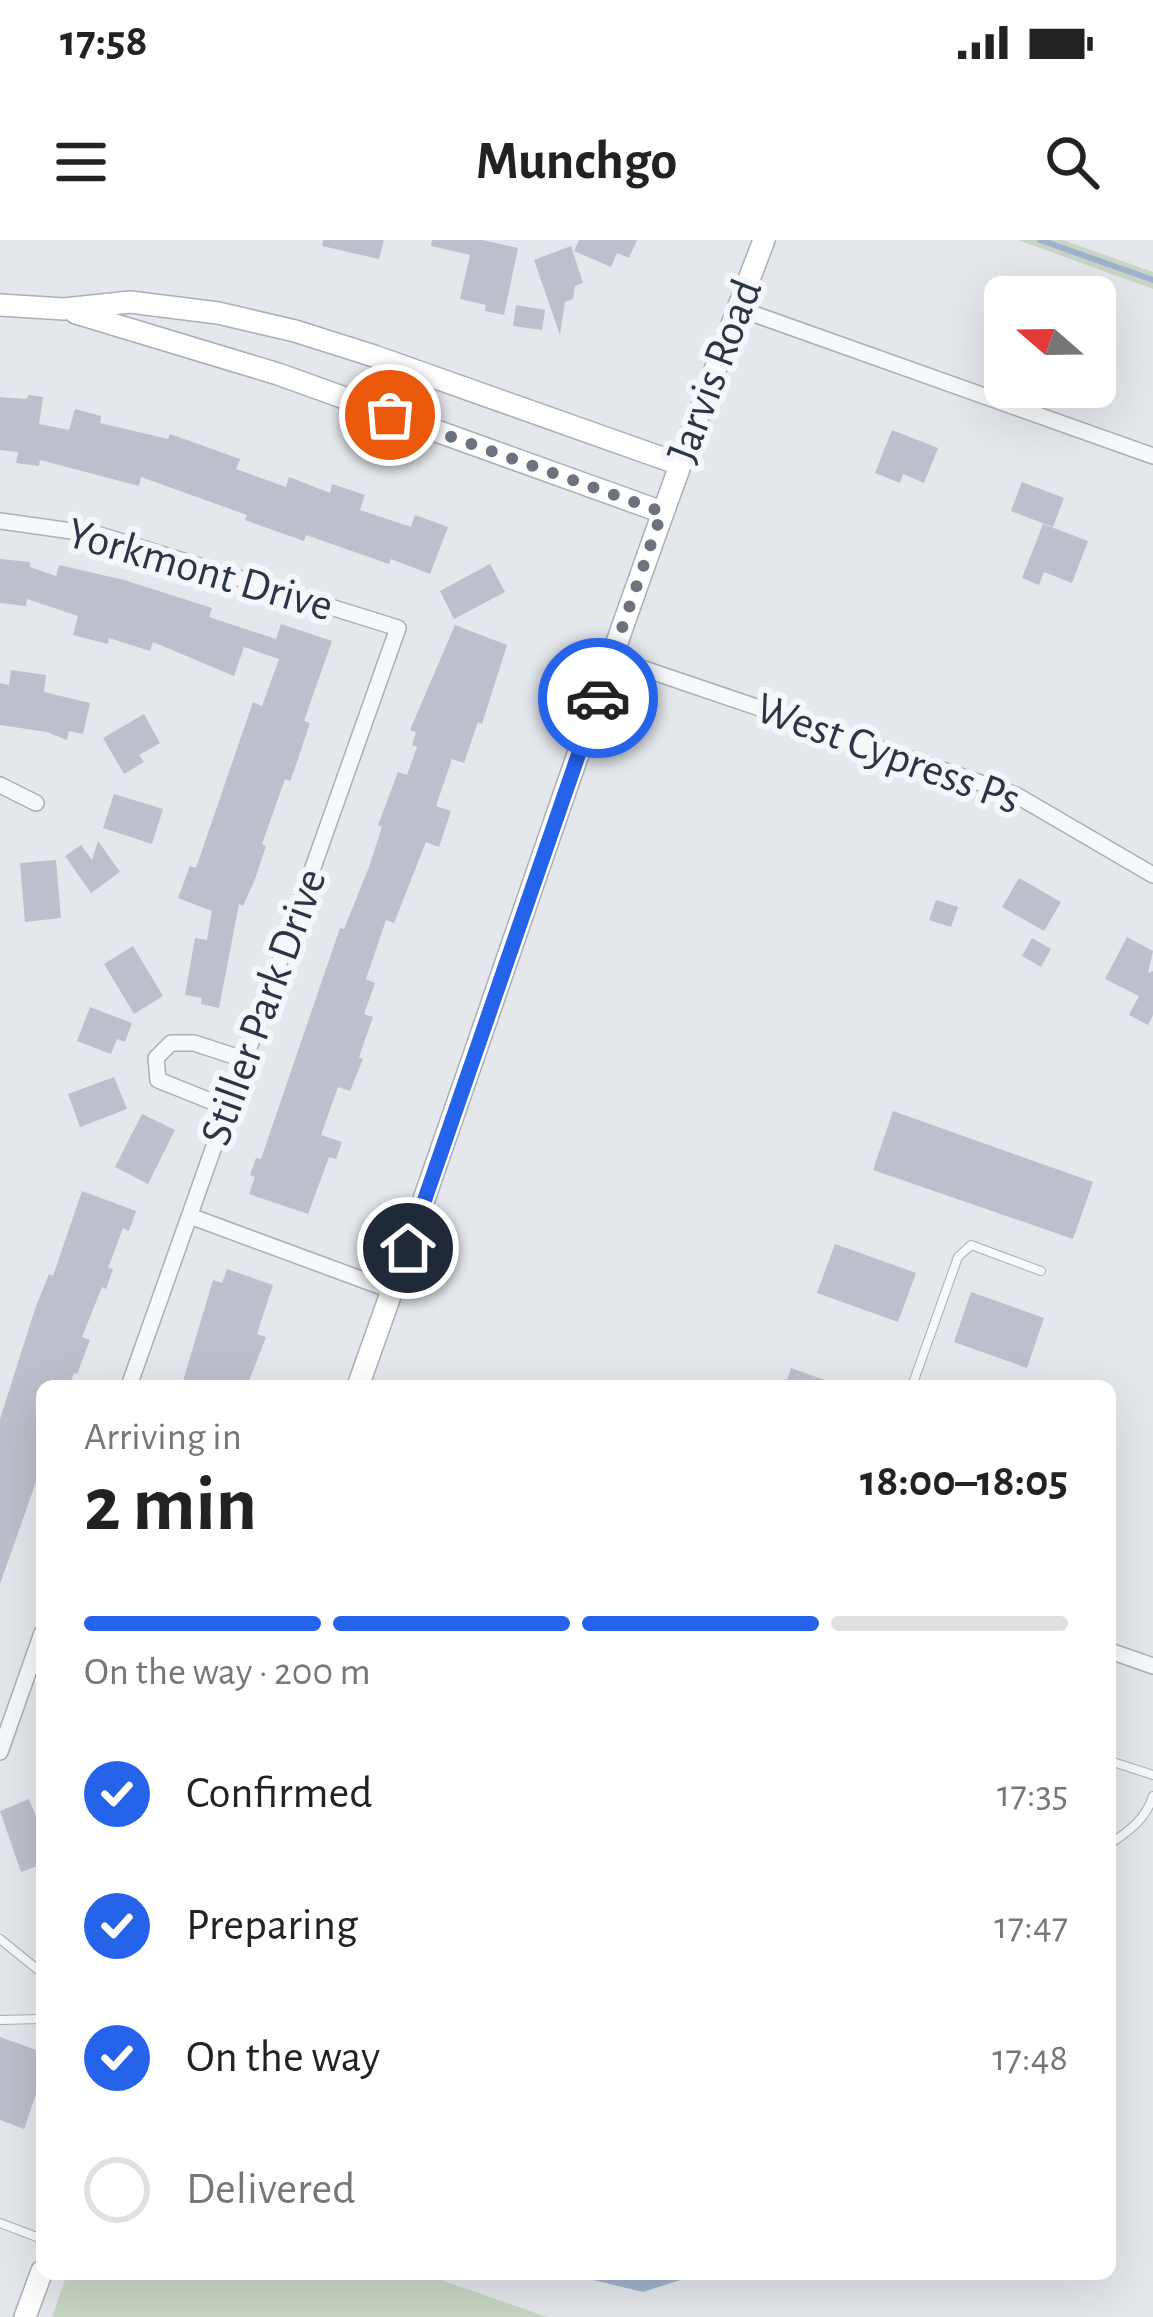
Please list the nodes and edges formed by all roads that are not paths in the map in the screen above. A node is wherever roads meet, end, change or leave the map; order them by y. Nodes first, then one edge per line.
1 (764, 240) edge
2 (0, 305) edge
3 (737, 308) junction
4 (64, 309) junction
5 (1153, 456) edge
6 (680, 464) junction
7 (662, 512) junction
8 (0, 520) edge
9 (398, 628) joint
10 (612, 658) junction
11 (0, 785) edge
12 (36, 802) dead end
13 (1153, 875) edge
14 (245, 1060) junction
15 (228, 1108) junction
16 (190, 1216) junction
17 (1041, 1271) dead end
18 (393, 1291) junction
19 (131, 1380) edge
20 (364, 1380) edge
21 (913, 1380) edge
22 (36, 1650) edge
23 (1116, 1653) edge
24 (1153, 1666) edge
25 (0, 1752) edge
26 (1116, 1764) edge
27 (1153, 1775) edge
28 (1153, 1796) edge
29 (1116, 1840) edge
30 (0, 1940) edge
31 (36, 1968) edge
32 (36, 2019) edge
33 (0, 2020) edge
34 (0, 2223) edge
35 (36, 2237) edge
36 (39, 2280) edge
37 (25, 2317) edge

1 - 3 street, Jarvis Road
2 - 4 street
3 - 5 street
3 - 6 street, Jarvis Road
4 - 6 street
4 - 7 street
6 - 7 street, Jarvis Road
7 - 10 street, Jarvis Road
8 - 9 street, Yorkmont Drive
9 - 14 street, Stiller Park Drive
10 - 13 street, West Cypress Ps
10 - 18 street, Jarvis Road
11 - 12 street
14 - 15 street, Stiller Park Drive
14 - 15 street
15 - 16 street, Stiller Park Drive
16 - 18 street
16 - 19 street, Stiller Park Drive
17 - 21 lane
18 - 20 street, Jarvis Road
22 - 25 street
23 - 24 street
26 - 27 lane
28 - 29 lane
30 - 31 lane
32 - 33 lane
34 - 35 lane
36 - 37 street

